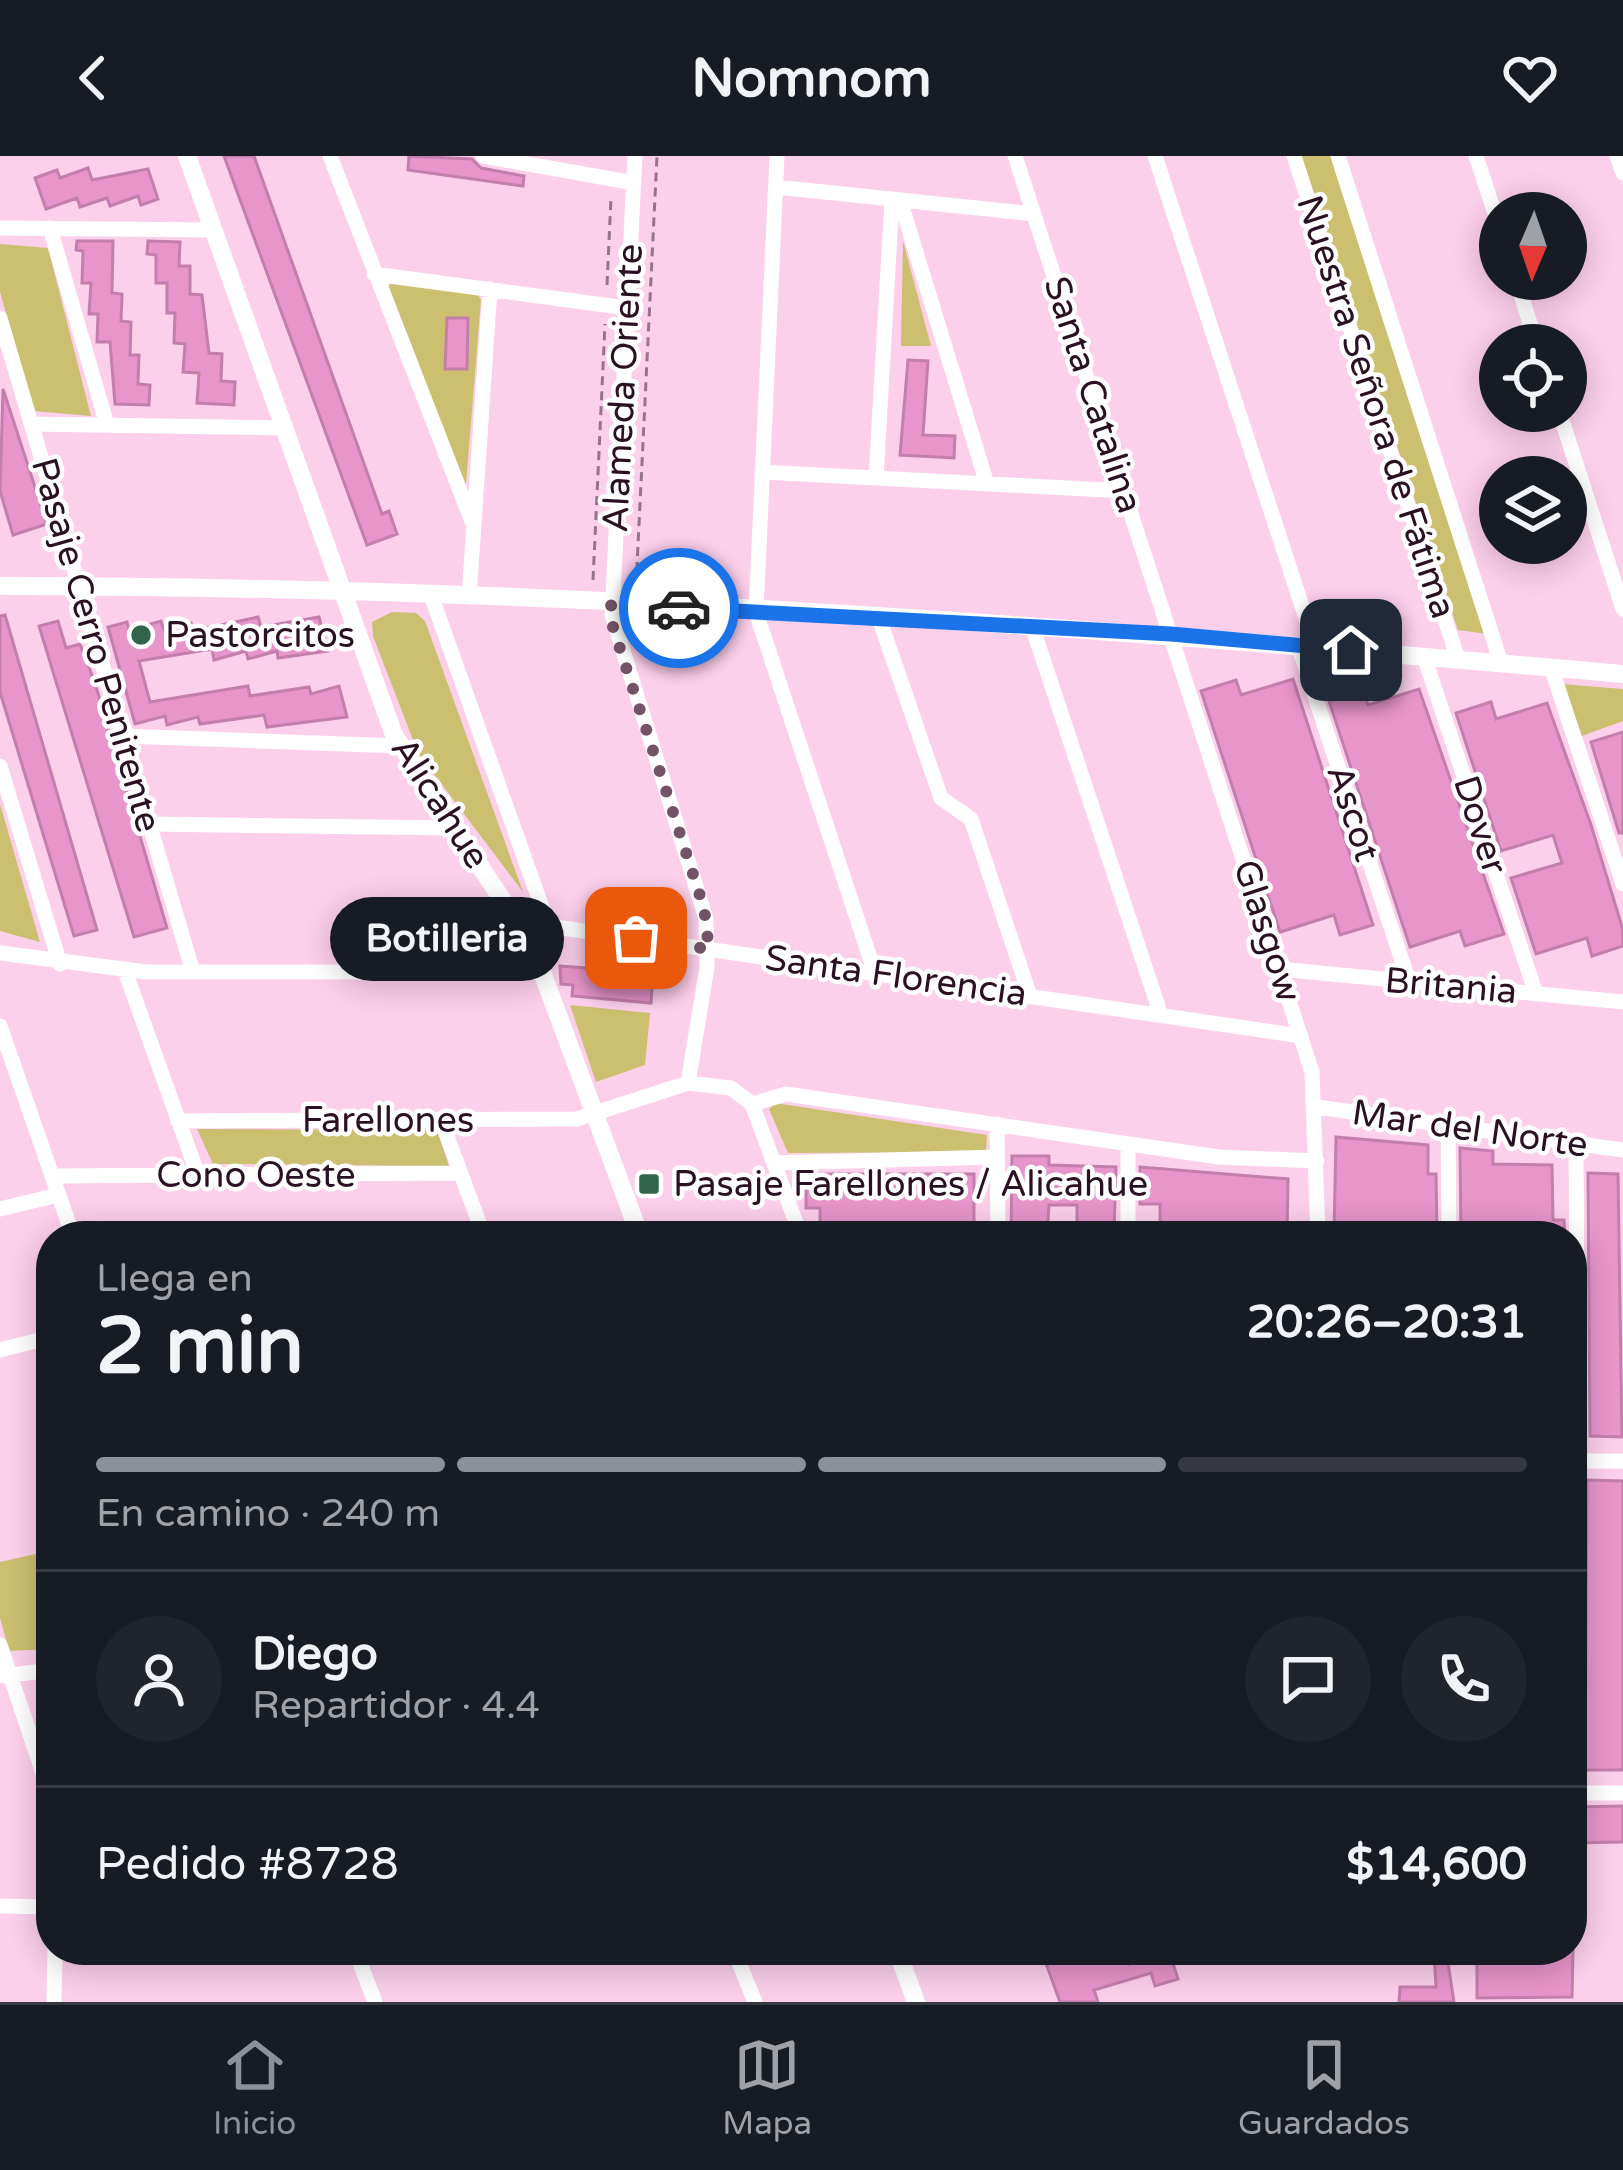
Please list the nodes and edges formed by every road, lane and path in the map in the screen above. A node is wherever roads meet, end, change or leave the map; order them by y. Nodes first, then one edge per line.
1 (187, 156) edge
2 (330, 156) edge
3 (483, 156) edge
4 (635, 156) edge
5 (658, 156) edge
6 (777, 156) edge
7 (1015, 156) edge
8 (1155, 156) edge
9 (1294, 156) edge
10 (1338, 156) edge
11 (1476, 156) edge
12 (1617, 156) edge
13 (1623, 173) edge
14 (612, 179) junction
15 (634, 183) junction
16 (776, 187) junction
17 (1488, 192) edge
18 (896, 199) junction
19 (1034, 214) junction
20 (0, 228) edge
21 (50, 228) junction
22 (909, 229) junction
23 (213, 230) junction
24 (890, 230) junction
25 (374, 274) junction
26 (490, 289) junction
27 (606, 305) junction
28 (627, 308) junction
29 (0, 318) edge
30 (31, 424) junction
31 (107, 425) junction
32 (283, 428) junction
33 (1566, 432) edge
34 (762, 472) junction
35 (876, 478) junction
36 (987, 484) junction
37 (1124, 491) junction
38 (473, 524) junction
39 (593, 580) dead end
40 (0, 586) edge
41 (79, 586) junction
42 (340, 590) junction
43 (431, 595) junction
44 (469, 596) junction
45 (611, 604) junction
46 (635, 605) junction
47 (1623, 609) edge
48 (756, 612) junction
49 (879, 618) junction
50 (1032, 626) junction
51 (1171, 634) junction
52 (1306, 646) junction
53 (1424, 656) junction
54 (1457, 659) junction
55 (1502, 663) junction
56 (1551, 667) junction
57 (1623, 674) edge
58 (123, 736) junction
59 (398, 746) junction
60 (0, 766) edge
61 (149, 824) junction
62 (453, 828) junction
63 (1623, 884) edge
64 (549, 927) junction
65 (525, 932) junction
66 (709, 949) junction
67 (0, 953) edge
68 (60, 964) junction
69 (1279, 969) junction
70 (125, 971) junction
71 (193, 972) junction
72 (875, 974) junction
73 (1409, 982) junction
74 (1536, 994) junction
75 (1030, 996) junction
76 (1623, 1002) edge
77 (1161, 1015) junction
78 (0, 1026) edge
79 (1300, 1036) junction
80 (8, 1073) edge
81 (688, 1083) junction
82 (752, 1104) junction
83 (1317, 1107) junction
84 (597, 1117) junction
85 (441, 1120) junction
86 (178, 1121) junction
87 (997, 1124) junction
88 (1448, 1126) junction
89 (1128, 1144) junction
90 (1576, 1144) junction
91 (1623, 1150) edge
92 (998, 1157) junction
93 (1317, 1161) junction
94 (774, 1162) junction
95 (460, 1173) junction
96 (198, 1175) junction
97 (52, 1176) junction
98 (58, 1195) junction
99 (0, 1209) edge
100 (68, 1221) edge
101 (478, 1221) edge
102 (635, 1221) edge
103 (796, 1221) edge
104 (998, 1221) edge
105 (1128, 1221) edge
106 (1318, 1221) edge
107 (1449, 1221) edge
108 (1576, 1221) edge
109 (36, 1341) edge
110 (0, 1350) edge
111 (1587, 1461) edge
112 (1623, 1461) edge
113 (0, 1645) edge
114 (36, 1672) edge
115 (4, 1676) edge
116 (36, 1757) edge
117 (1623, 1792) edge
118 (1587, 1793) edge
119 (0, 1906) edge
120 (36, 1907) edge
121 (55, 1965) edge
122 (361, 1965) edge
123 (740, 1965) edge
124 (902, 1965) edge
125 (54, 2002) edge
126 (376, 2002) edge
127 (755, 2002) edge
128 (916, 2002) edge

1 - 23 street, Alicahue
2 - 25 street
3 - 14 street
4 - 15 street, Alameda Oriente
5 - 46 path
6 - 16 street
7 - 19 street, Santa Catalina
8 - 52 street, Ascot
9 - 54 street, Nuestra Señora de Fátima
10 - 55 street, Nuestra Señora de Fátima
11 - 17 street
12 - 13 street
14 - 15 street
14 - 27 path
15 - 28 street, Alameda Oriente
16 - 18 street
16 - 34 street
18 - 19 street
18 - 22 street
18 - 24 street
19 - 37 street, Santa Catalina
20 - 21 street
21 - 23 street
21 - 31 street
22 - 24 street
22 - 36 street
23 - 32 street, Alicahue
24 - 35 street
25 - 26 street
25 - 38 street
26 - 27 street
26 - 38 street
27 - 28 street
27 - 39 path
28 - 45 street, Alameda Oriente
29 - 30 street, Pasaje Cerro Penitente
30 - 31 street
30 - 41 street, Pasaje Cerro Penitente
31 - 32 street
32 - 42 street, Alicahue
33 - 47 street
34 - 35 street
34 - 48 street
35 - 36 street
36 - 37 street
37 - 51 street, Santa Catalina
38 - 44 street
40 - 41 street
41 - 42 street
41 - 58 street, Pasaje Cerro Penitente
42 - 43 street
42 - 59 street, Alicahue
43 - 44 street
43 - 64 street
44 - 45 street
45 - 46 street
45 - 66 street, Alameda Oriente
46 - 48 street
48 - 49 street
48 - 72 street
49 - 50 street
49 - 75 street
50 - 51 street
50 - 77 street
51 - 52 street
51 - 69 street, Glasgow
52 - 53 street
52 - 73 street, Ascot
53 - 54 street
53 - 74 street, Dover
54 - 55 street
55 - 56 street
56 - 57 street
56 - 63 street
58 - 59 street
58 - 61 street, Pasaje Cerro Penitente
59 - 62 street, Alicahue
60 - 68 street
61 - 62 street
61 - 71 street, Pasaje Cerro Penitente
62 - 65 street, Alicahue
64 - 65 street, Santa Florencia
64 - 66 street, Santa Florencia
65 - 71 street, Santa Florencia
65 - 84 street, Alicahue
66 - 72 street, Santa Florencia
66 - 81 street, Alameda Oriente
67 - 68 street, Santa Florencia
68 - 70 street, Santa Florencia
69 - 73 street, Britania
69 - 79 street, Glasgow
70 - 71 street, Santa Florencia
70 - 86 street
72 - 75 street, Santa Florencia
73 - 74 street, Britania
74 - 76 street, Britania
75 - 77 street, Santa Florencia
77 - 79 street, Santa Florencia
78 - 80 street
79 - 83 street, Glasgow
80 - 97 street
81 - 82 street
81 - 84 street
82 - 87 street
82 - 94 street
83 - 88 street, Mar del Norte
83 - 93 street, Glasgow
84 - 85 street, Farellones
84 - 102 street, Alicahue
85 - 86 street, Farellones
85 - 95 street
86 - 96 street
87 - 89 street
87 - 92 street
88 - 90 street, Mar del Norte
88 - 107 street
89 - 93 street
89 - 105 street
90 - 91 street, Mar del Norte
90 - 108 street
92 - 94 street
92 - 104 street
93 - 106 street, Glasgow
94 - 103 street
95 - 96 street, Cono Oeste
95 - 101 street
96 - 97 street, Cono Oeste
97 - 98 street
98 - 99 street
98 - 100 street
109 - 110 street
111 - 112 street
113 - 115 street
114 - 115 street
115 - 116 street
117 - 118 street
119 - 120 street
121 - 125 street
122 - 126 street
123 - 127 street
124 - 128 street

